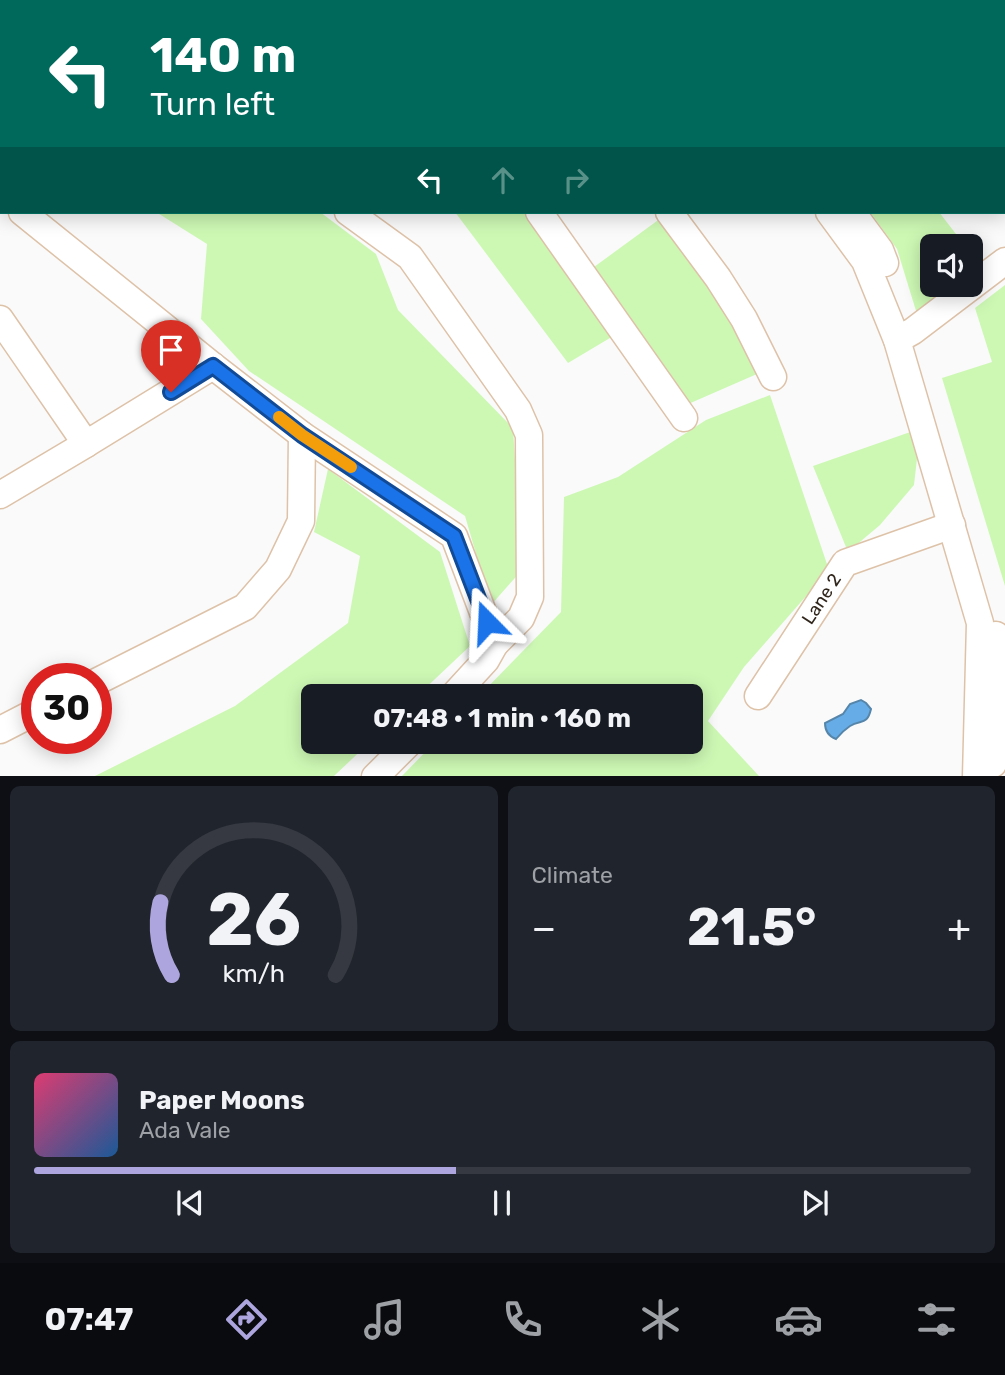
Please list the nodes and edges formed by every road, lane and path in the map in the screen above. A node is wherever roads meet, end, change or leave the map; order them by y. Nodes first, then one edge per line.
1 (24, 214) edge
2 (351, 214) edge
3 (540, 214) edge
4 (671, 214) edge
5 (831, 214) edge
6 (853, 214) edge
7 (1005, 261) edge
8 (0, 320) edge
9 (905, 335) junction
10 (213, 366) junction
11 (773, 377) dead end
12 (684, 418) dead end
13 (302, 435) junction
14 (86, 444) junction
15 (0, 495) edge
16 (952, 525) junction
17 (495, 644) junction
18 (112, 674) edge
19 (464, 684) edge
20 (758, 696) dead end
21 (21, 720) edge
22 (0, 730) edge
23 (398, 754) edge
24 (988, 773) edge
25 (375, 776) edge

1 - 10 street
2 - 17 street
3 - 12 street
4 - 11 street
5 - 9 street
6 - 9 street
7 - 9 street
8 - 14 street
9 - 16 street
9 - 24 street
10 - 13 street
10 - 14 street
13 - 17 street
13 - 18 street
14 - 15 street
16 - 20 street, Lane 2
16 - 24 street
17 - 19 street
21 - 22 street
23 - 25 street

